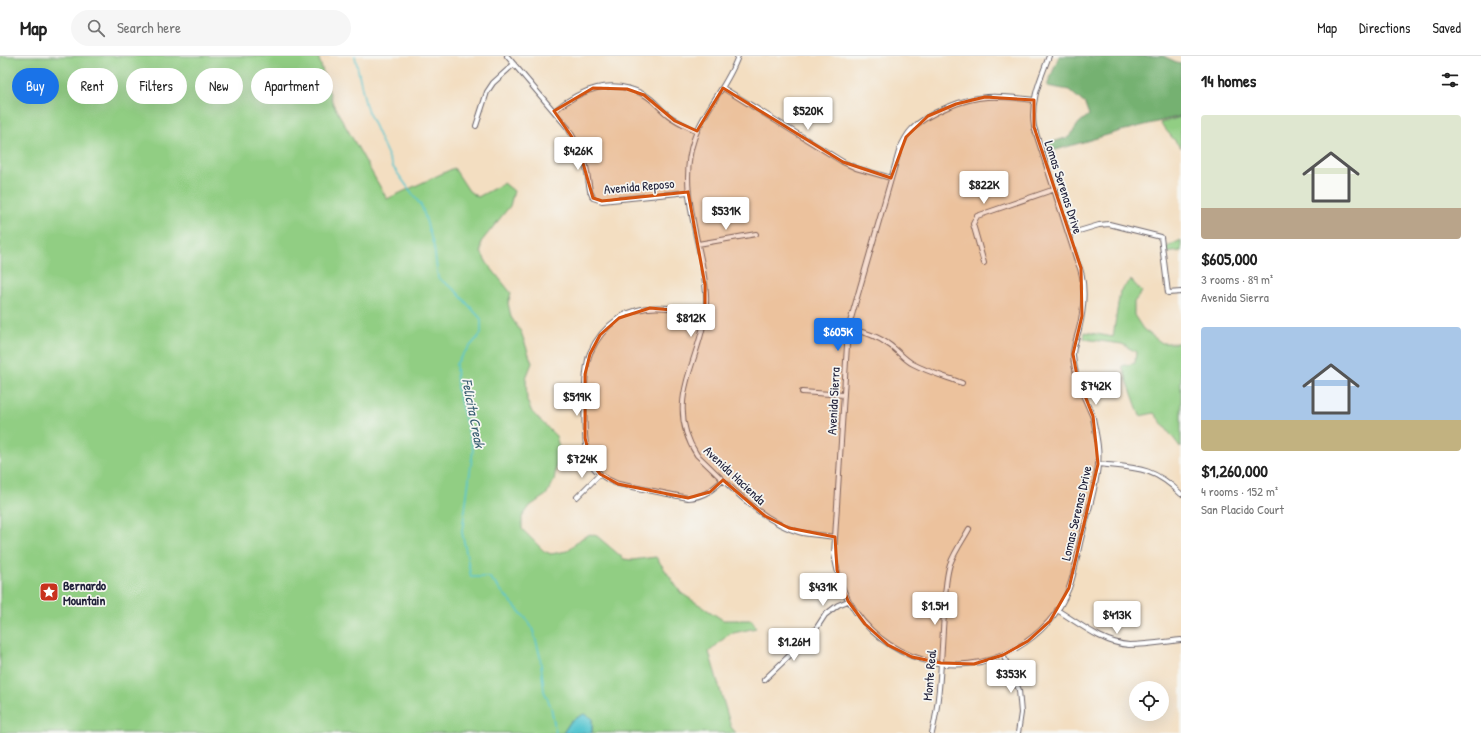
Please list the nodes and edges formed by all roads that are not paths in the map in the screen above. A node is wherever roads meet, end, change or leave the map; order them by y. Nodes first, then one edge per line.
1 (507, 56) edge
2 (738, 56) edge
3 (1049, 56) edge
4 (514, 64) junction
5 (723, 88) junction
6 (1034, 100) junction
7 (554, 111) junction
8 (476, 126) dead end
9 (698, 131) junction
10 (891, 178) junction
11 (1055, 189) junction
12 (688, 192) junction
13 (756, 234) dead end
14 (1070, 234) junction
15 (698, 244) junction
16 (984, 262) dead end
17 (1181, 292) edge
18 (705, 312) junction
19 (848, 329) junction
20 (962, 383) dead end
21 (802, 392) dead end
22 (844, 395) junction
23 (1098, 464) junction
24 (600, 474) junction
25 (723, 480) junction
26 (1181, 494) edge
27 (576, 497) dead end
28 (969, 529) dead end
29 (836, 536) junction
30 (848, 601) junction
31 (1057, 610) junction
32 (1181, 640) edge
33 (1003, 655) junction
34 (941, 663) junction
35 (764, 680) dead end
36 (932, 733) edge
37 (1018, 733) edge

1 - 4 street, Avenida Reposo
2 - 5 street, Avenida Hacienda
3 - 6 street, Lomas Serenas Drive
4 - 7 street, Avenida Reposo
4 - 8 street
5 - 9 street, Avenida Hacienda
5 - 10 street
6 - 10 street, Avenida Sierra
6 - 11 street, Lomas Serenas Drive
7 - 9 street
7 - 12 street, Avenida Reposo
9 - 12 street, Avenida Hacienda
10 - 19 street, Avenida Sierra
11 - 14 street, Lomas Serenas Drive
11 - 16 street
12 - 15 street, Avenida Hacienda
13 - 15 street
14 - 17 street
14 - 23 street, Lomas Serenas Drive
15 - 18 street, Avenida Hacienda
18 - 24 street
18 - 25 street, Avenida Hacienda
19 - 20 street
19 - 22 street, Avenida Sierra
21 - 22 street
22 - 29 street, Avenida Sierra
23 - 26 street
23 - 31 street, Lomas Serenas Drive
24 - 25 street
24 - 27 street
25 - 29 street, Avenida Hacienda
28 - 34 street, Monte Real
29 - 30 street, Avenida Sierra
30 - 34 street, Avenida Sierra
30 - 35 street
31 - 32 street
31 - 33 street, Lomas Serenas Drive
33 - 34 street, Lomas Serenas Drive
33 - 37 street
34 - 36 street, Monte Real

